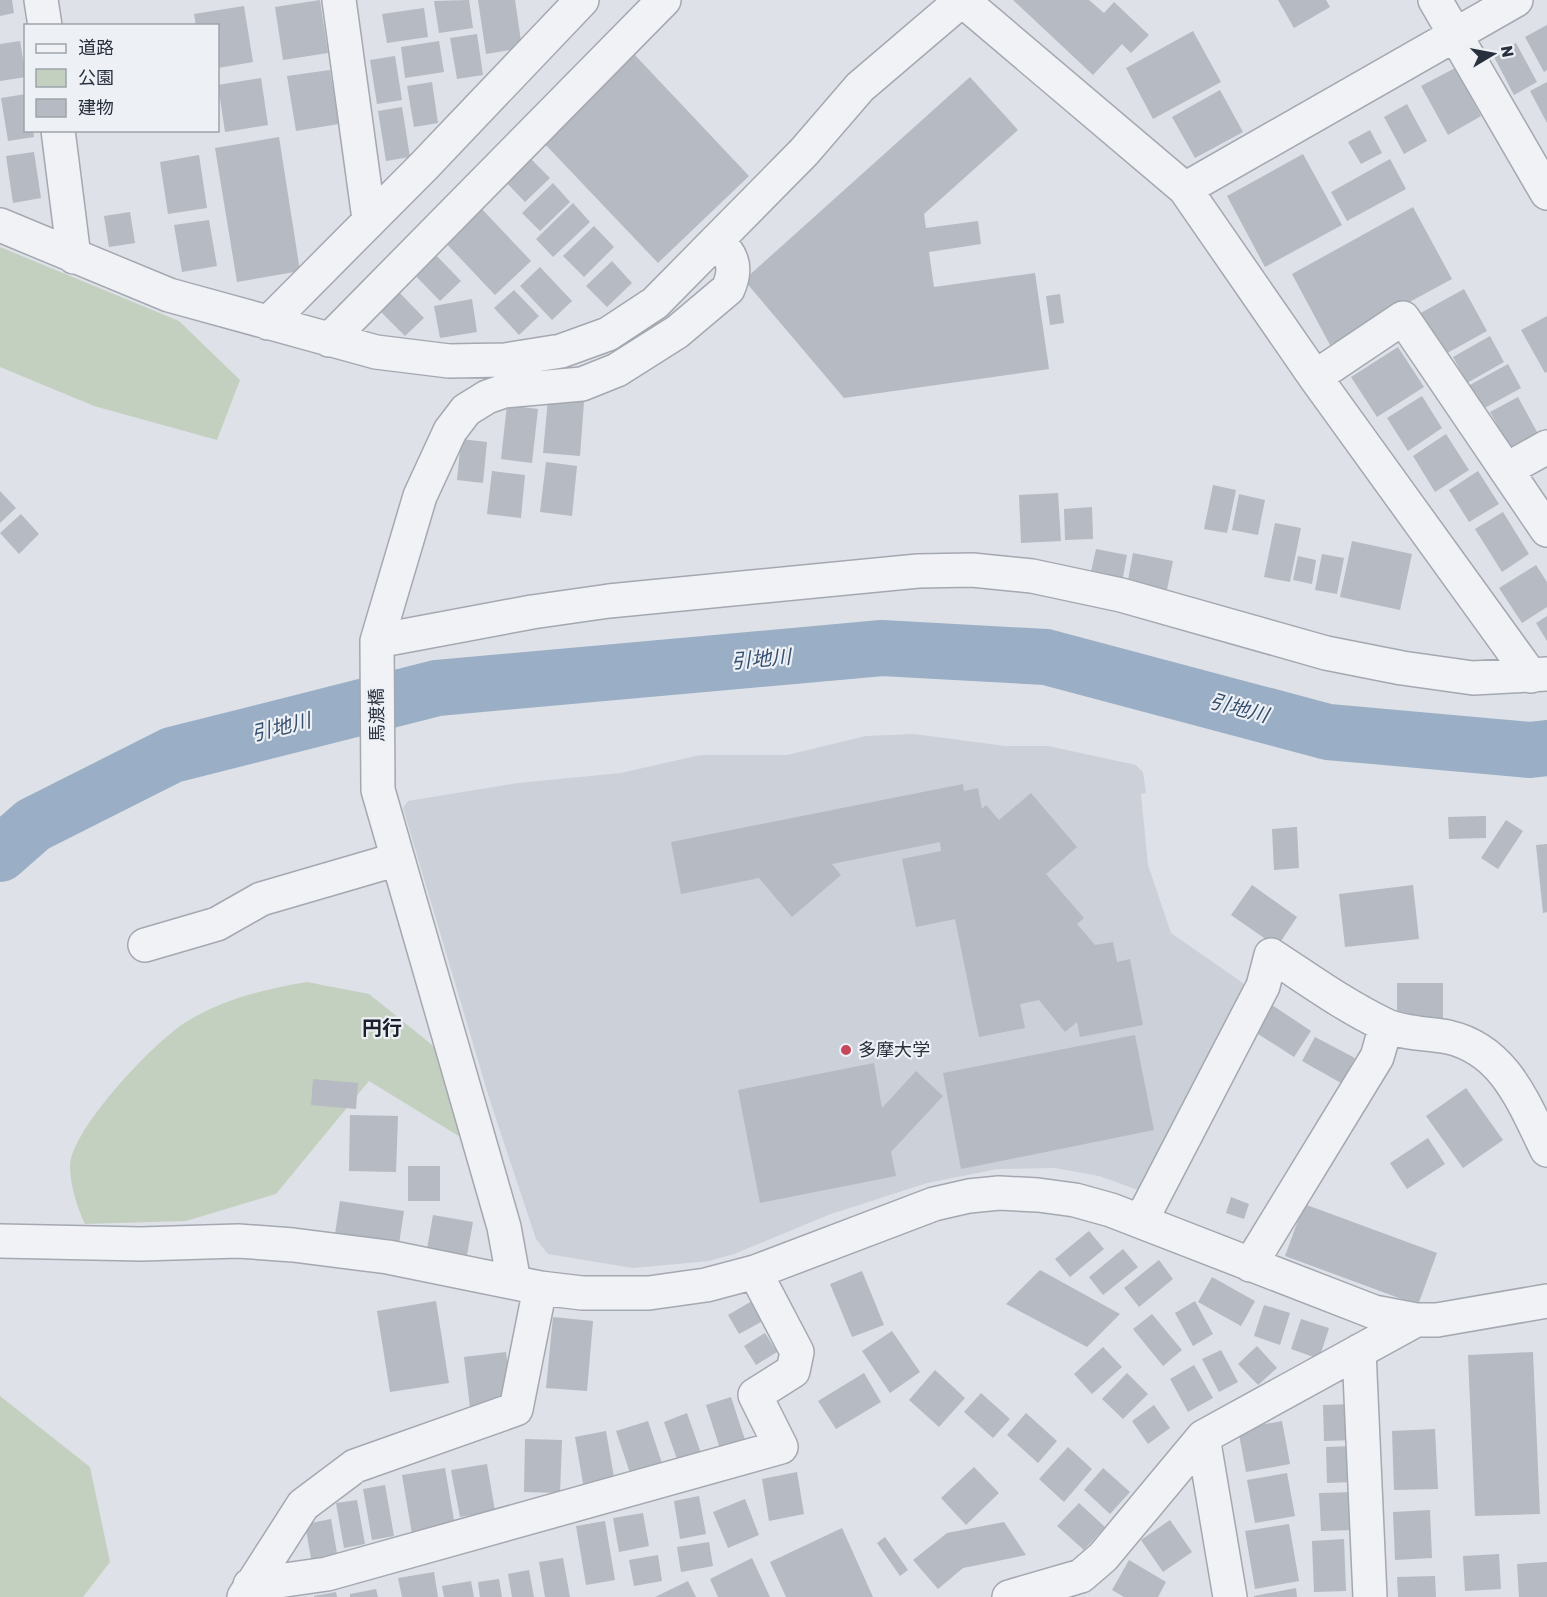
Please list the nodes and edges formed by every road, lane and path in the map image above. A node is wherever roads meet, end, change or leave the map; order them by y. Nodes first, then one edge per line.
1 (41, 0) edge
2 (339, 0) edge
3 (582, 0) edge
4 (664, 0) edge
5 (962, 0) edge
6 (1435, 0) edge
7 (1516, 0) edge
8 (45, 24) edge
9 (1454, 35) junction
10 (58, 132) edge
11 (1185, 189) junction
12 (1547, 193) edge
13 (369, 219) junction
14 (0, 225) edge
15 (716, 241) junction
16 (74, 257) junction
17 (268, 323) junction
18 (330, 340) junction
19 (1315, 378) junction
20 (1547, 447) edge
21 (1506, 470) junction
22 (1547, 530) edge
23 (377, 648) junction
24 (1539, 675) edge
25 (398, 860) junction
26 (145, 945) dead end
27 (1386, 1026) junction
28 (1547, 1150) edge
29 (1141, 1221) junction
30 (0, 1241) edge
31 (1250, 1265) junction
32 (755, 1272) junction
33 (527, 1285) junction
34 (1547, 1301) edge
35 (1416, 1320) junction
36 (1359, 1351) junction
37 (1203, 1437) junction
38 (247, 1591) edge
39 (1009, 1597) edge
40 (1230, 1597) edge
41 (1370, 1597) edge

1 - 8 street
2 - 13 street
3 - 13 street
4 - 18 street
5 - 11 street
5 - 15 street
6 - 9 street
7 - 9 street
9 - 11 street
9 - 12 street
10 - 16 street
11 - 19 street
13 - 17 street
14 - 16 street
15 - 18 street
15 - 23 street, 馬渡橋
16 - 17 street
17 - 18 street
19 - 21 street
19 - 24 street
20 - 21 street
21 - 22 street
23 - 24 street
23 - 25 street, 馬渡橋
25 - 26 street
25 - 33 street, 馬渡橋
27 - 28 street
27 - 29 street
27 - 31 street
29 - 31 street
29 - 32 street
30 - 33 street
31 - 35 street
32 - 33 street
32 - 38 street
33 - 38 street
34 - 35 street
35 - 36 street
36 - 37 street
36 - 41 street
37 - 39 street
37 - 40 street

